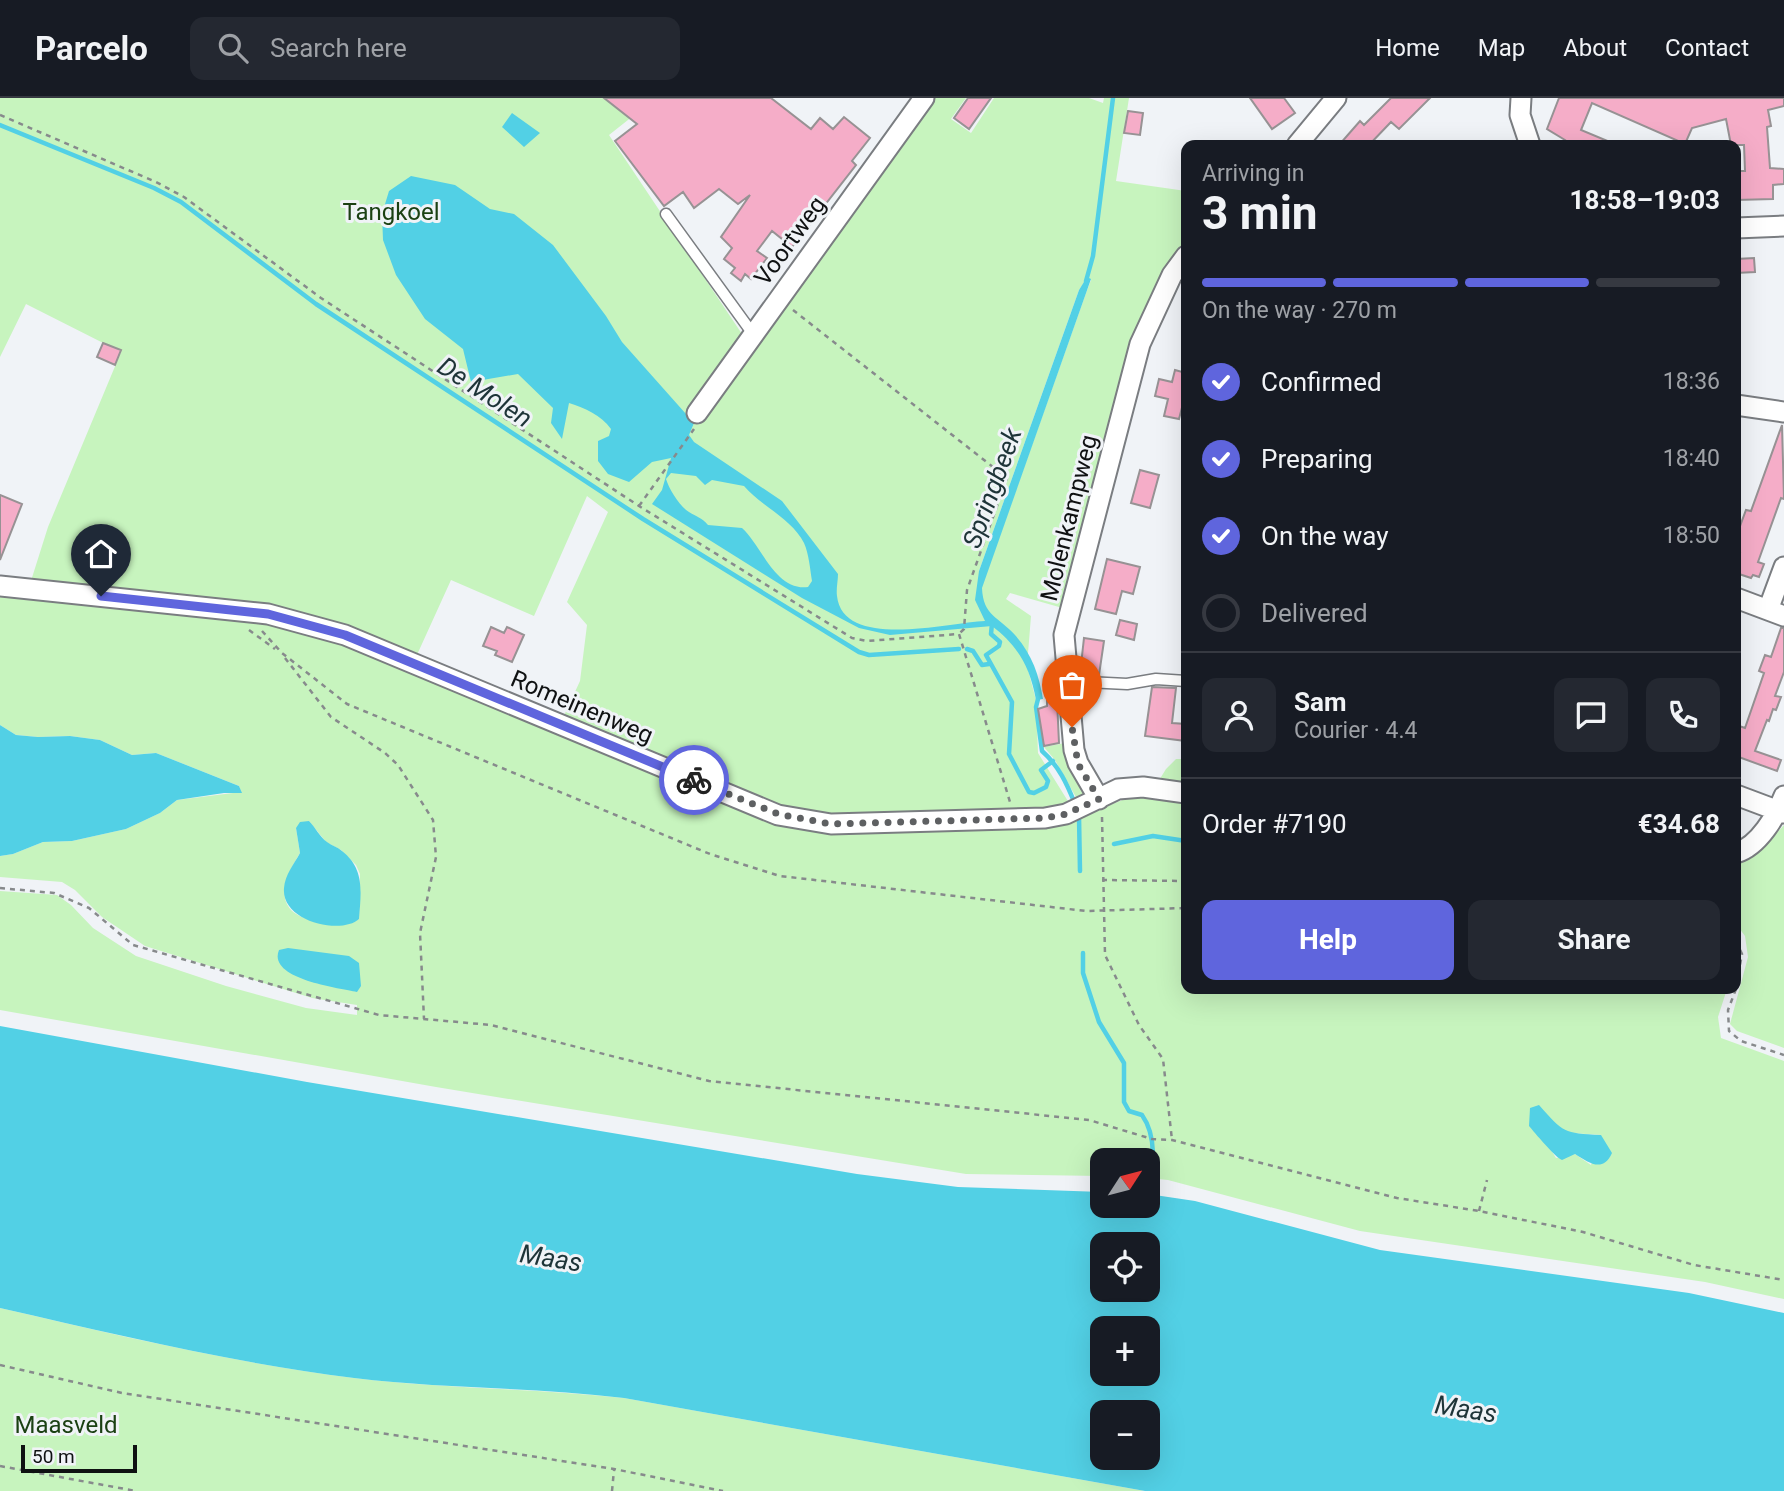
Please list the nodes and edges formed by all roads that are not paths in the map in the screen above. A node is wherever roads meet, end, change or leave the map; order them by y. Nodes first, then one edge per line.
1 (924, 98) edge
2 (1336, 98) edge
3 (1521, 98) edge
4 (1301, 140) edge
5 (1528, 140) edge
6 (666, 214) dead end
7 (1784, 226) edge
8 (1741, 228) edge
9 (1181, 263) edge
10 (753, 334) junction
11 (1741, 406) edge
12 (1784, 412) edge
13 (695, 422) road end
14 (1784, 567) edge
15 (0, 586) edge
16 (1741, 600) edge
17 (1776, 613) edge
18 (1067, 681) junction
19 (1181, 681) edge
20 (1181, 792) edge
21 (1741, 796) edge
22 (1092, 802) junction
23 (1782, 806) edge
24 (1741, 849) edge

1 - 10 street, Voortweg
2 - 4 street
3 - 5 street
6 - 10 lane
7 - 8 street
9 - 18 street, Molenkampweg
10 - 13 street, Voortweg
11 - 12 street
14 - 17 street
15 - 22 street, Romeinenweg
16 - 17 street
18 - 19 lane
18 - 22 street, Molenkampweg
20 - 22 street, Romeinenweg
21 - 23 street
23 - 24 street

